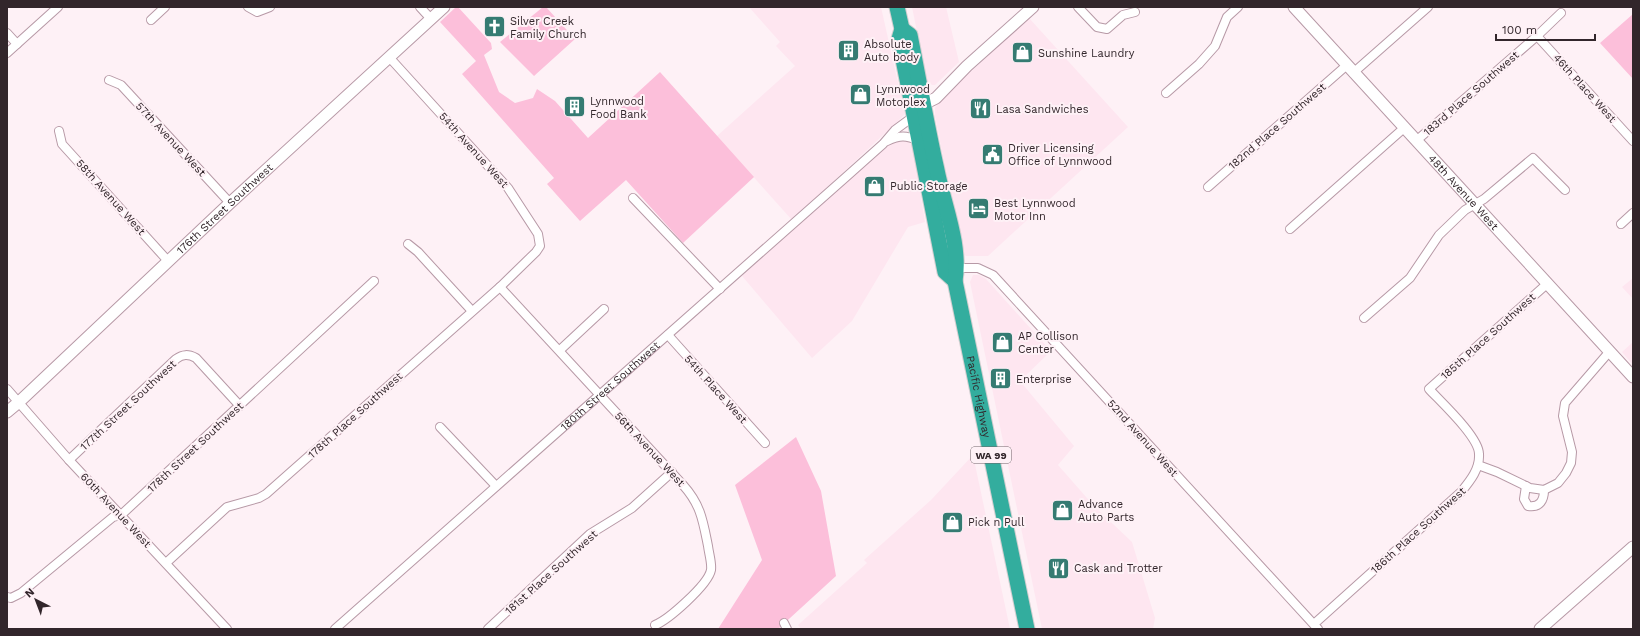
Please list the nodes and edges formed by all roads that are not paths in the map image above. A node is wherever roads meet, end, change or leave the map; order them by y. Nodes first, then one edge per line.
1 (58, 7) edge
2 (165, 7) edge
3 (248, 7) edge
4 (270, 7) edge
5 (420, 7) edge
6 (444, 7) edge
7 (897, 7) edge
8 (1033, 7) edge
9 (1078, 7) edge
10 (1238, 7) edge
11 (1294, 7) edge
12 (1428, 7) edge
13 (1135, 12) dead end
14 (1561, 13) dead end
15 (431, 19) junction
16 (151, 20) dead end
17 (902, 29) junction
18 (7, 33) edge
19 (1537, 36) junction
20 (17, 44) junction
21 (7, 53) edge
22 (389, 57) junction
23 (1350, 69) junction
24 (906, 76) junction
25 (109, 80) dead end
26 (920, 86) junction
27 (944, 89) junction
28 (1166, 93) dead end
29 (924, 104) junction
30 (914, 116) junction
31 (1404, 128) junction
32 (59, 131) dead end
33 (919, 141) junction
34 (1416, 141) junction
35 (1633, 141) edge
36 (884, 142) junction
37 (936, 165) junction
38 (1208, 187) dead end
39 (1565, 190) dead end
40 (633, 198) dead end
41 (230, 203) junction
42 (1475, 204) junction
43 (1633, 213) edge
44 (1620, 224) dead end
45 (1290, 229) dead end
46 (408, 244) dead end
47 (536, 252) joint
48 (168, 261) junction
49 (956, 274) junction
50 (374, 281) dead end
51 (1548, 283) junction
52 (500, 286) junction
53 (720, 290) junction
54 (604, 310) dead end
55 (472, 311) junction
56 (1364, 318) dead end
57 (668, 335) junction
58 (560, 350) junction
59 (1610, 351) junction
60 (1633, 377) edge
61 (7, 389) edge
62 (599, 394) junction
63 (19, 402) junction
64 (240, 406) junction
65 (7, 412) edge
66 (440, 427) dead end
67 (764, 443) dead end
68 (69, 460) junction
69 (1478, 465) junction
70 (672, 472) junction
71 (496, 486) junction
72 (1526, 486) junction
73 (1544, 490) junction
74 (121, 515) junction
75 (1633, 547) edge
76 (166, 563) junction
77 (7, 597) edge
78 (655, 625) dead end
79 (1316, 626) edge
80 (227, 629) edge
81 (335, 629) edge
82 (488, 629) edge
83 (1027, 629) edge
84 (1540, 629) edge

1 - 20 street
2 - 16 street
3 - 4 street
5 - 15 street
6 - 15 street, 176th Street Southwest
7 - 17 highway, Pacific Highway / WA 99
8 - 27 street
9 - 13 street
10 - 28 street
11 - 23 street, 48th Avenue West
12 - 23 street, 182nd Place Southwest
14 - 19 street, 183rd Place Southwest
15 - 22 street, 176th Street Southwest
17 - 24 highway, Pacific Highway / WA 99
17 - 26 highway, Pacific Highway / WA 99
18 - 20 street
19 - 34 street, 183rd Place Southwest
19 - 35 street, 46th Place West
20 - 21 street
22 - 41 street, 176th Street Southwest
22 - 47 street, 54th Avenue West
23 - 31 street, 48th Avenue West
23 - 38 street, 182nd Place Southwest
24 - 29 highway
24 - 30 highway, Pacific Highway / WA 99
25 - 41 street, 57th Avenue West
26 - 27 street
26 - 29 highway, Pacific Highway / WA 99
27 - 29 street
29 - 37 highway, Pacific Highway / WA 99
30 - 33 highway, Pacific Highway / WA 99
30 - 36 street, 180th Street Southwest
30 - 37 highway
31 - 34 street, 48th Avenue West
31 - 45 street, 183rd Place Southwest
32 - 48 street, 58th Avenue West
33 - 36 street
33 - 49 highway, Pacific Highway / WA 99
34 - 42 street, 48th Avenue West
36 - 53 street, 180th Street Southwest
37 - 49 highway, Pacific Highway / WA 99
39 - 42 street
40 - 53 street
41 - 48 street, 176th Street Southwest
42 - 51 street, 48th Avenue West
42 - 56 street
43 - 44 street
46 - 55 street
47 - 52 street, 178th Place Southwest
48 - 63 street, 176th Street Southwest
49 - 79 street, 52nd Avenue West
49 - 83 highway, Pacific Highway / WA 99
50 - 64 street, 178th Street Southwest
51 - 59 street, 48th Avenue West
51 - 69 street, 185th Place Southwest
52 - 55 street, 178th Place Southwest
52 - 58 street, 56th Avenue West
53 - 57 street, 180th Street Southwest
54 - 58 street
55 - 76 street, 178th Place Southwest
57 - 62 street, 180th Street Southwest
57 - 67 street, 54th Place West
58 - 62 street, 56th Avenue West
59 - 60 street, 48th Avenue West
59 - 73 street
61 - 63 street, 60th Avenue West
62 - 70 street, 56th Avenue West
62 - 71 street, 180th Street Southwest
63 - 65 street, 176th Street Southwest
63 - 68 street, 60th Avenue West
64 - 68 street, 177th Street Southwest
64 - 74 street, 178th Street Southwest
66 - 71 street
68 - 74 street, 60th Avenue West
69 - 72 street
69 - 79 street, 186th Place Southwest
70 - 78 street, 56th Avenue West
70 - 82 street, 181st Place Southwest
71 - 81 street, 180th Street Southwest
72 - 73 street
72 - 73 street
74 - 76 street, 60th Avenue West
74 - 77 street, 178th Street Southwest
75 - 84 street
76 - 80 street, 60th Avenue West

